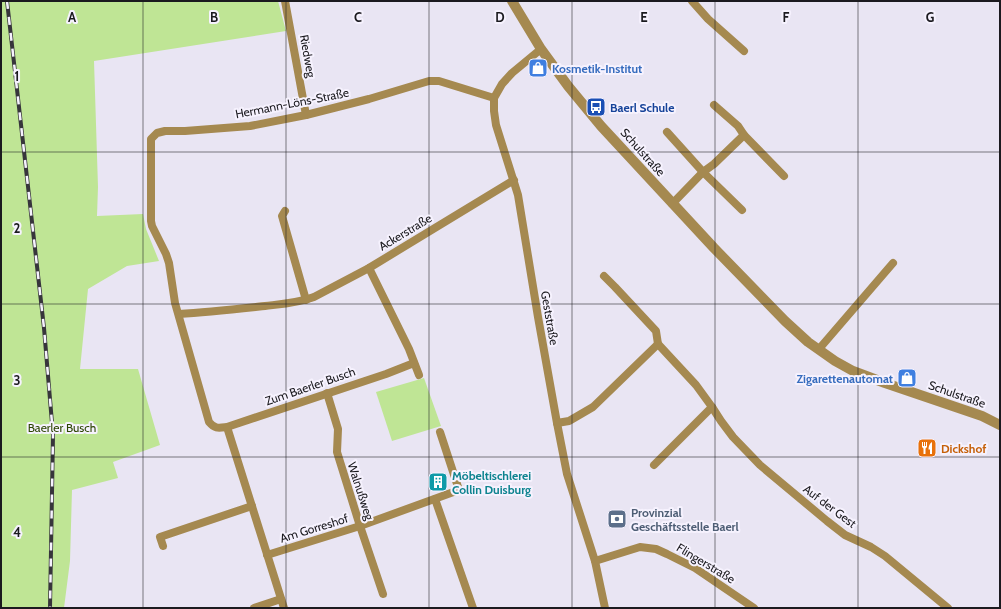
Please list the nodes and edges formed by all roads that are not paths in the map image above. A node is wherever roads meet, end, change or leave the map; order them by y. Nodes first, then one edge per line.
1 (285, 1) edge
2 (692, 1) edge
3 (515, 3) edge
4 (541, 49) junction
5 (744, 51) dead end
6 (494, 98) junction
7 (714, 105) dead end
8 (306, 115) junction
9 (667, 132) dead end
10 (744, 135) junction
11 (703, 172) junction
12 (784, 176) dead end
13 (514, 180) junction
14 (672, 204) junction
15 (742, 210) dead end
16 (285, 212) dead end
17 (893, 263) dead end
18 (369, 268) junction
19 (604, 276) dead end
20 (306, 300) junction
21 (179, 314) junction
22 (658, 344) junction
23 (819, 350) junction
24 (414, 363) junction
25 (419, 375) dead end
26 (327, 393) junction
27 (712, 407) junction
28 (557, 424) junction
29 (1000, 425) edge
30 (213, 427) joint
31 (227, 427) junction
32 (440, 432) dead end
33 (654, 465) dead end
34 (434, 499) junction
35 (252, 506) junction
36 (360, 526) junction
37 (163, 546) dead end
38 (267, 555) junction
39 (596, 561) junction
40 (383, 594) dead end
41 (281, 599) junction
42 (254, 608) edge
43 (284, 608) edge
44 (473, 608) edge
45 (605, 608) edge
46 (754, 608) edge
47 (948, 608) edge

1 - 8 street, Riedweg
2 - 5 street
3 - 4 street, Schulstraße
4 - 6 street
4 - 14 street, Schulstraße
6 - 8 street, Hermann-Löns-Straße
6 - 13 street, Geststraße
7 - 10 street
8 - 21 street, Hermann-Löns-Straße
9 - 11 street
10 - 11 street
10 - 12 street
11 - 14 street
11 - 15 street
13 - 18 street, Ackerstraße
13 - 28 street, Geststraße
14 - 23 street, Schulstraße
16 - 20 street
17 - 23 street
18 - 20 street, Ackerstraße
18 - 24 street
19 - 22 street, Auf der Gest
20 - 21 street, Ackerstraße
21 - 30 street, Hermann-Löns-Straße
22 - 27 street, Auf der Gest
22 - 28 street
23 - 29 street, Schulstraße
24 - 25 street
24 - 26 street, Zum Baerler Busch
26 - 31 street, Zum Baerler Busch
26 - 36 street, Walnußweg
27 - 33 street
27 - 47 street, Auf der Gest
28 - 39 street, Geststraße
30 - 31 street, Zum Baerler Busch
31 - 35 street
32 - 34 street, Am Gorreshof
34 - 36 street, Am Gorreshof
34 - 44 street
35 - 37 street
35 - 38 street
36 - 38 street, Am Gorreshof
36 - 40 street, Walnußweg
38 - 41 street
39 - 45 street, Geststraße
39 - 46 street, Flingerstraße
41 - 42 street
41 - 43 street

